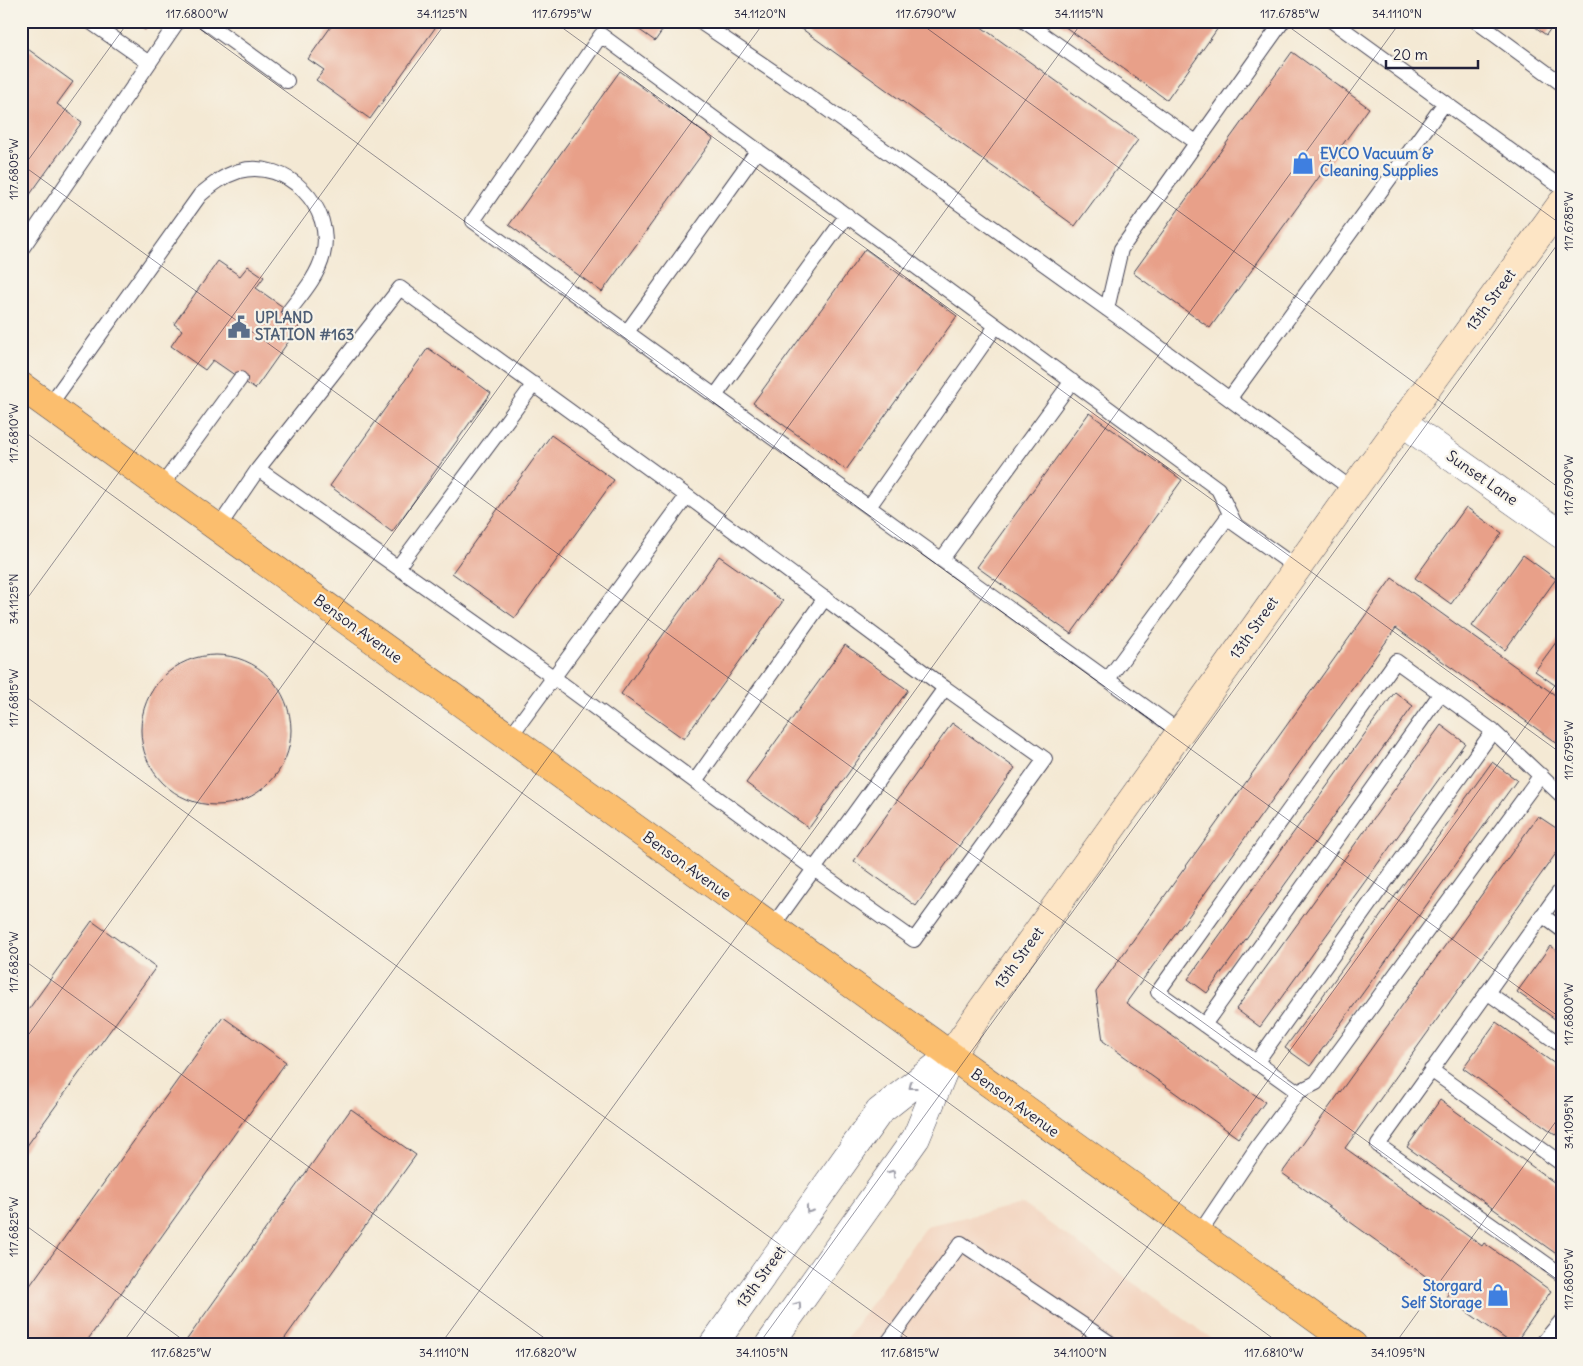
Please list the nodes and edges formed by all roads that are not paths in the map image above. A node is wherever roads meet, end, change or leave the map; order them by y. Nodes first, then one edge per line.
1 (90, 21) edge
2 (178, 21) edge
3 (204, 21) edge
4 (705, 21) edge
5 (1024, 21) edge
6 (1283, 21) edge
7 (1332, 21) edge
8 (1476, 21) edge
9 (149, 63) junction
10 (287, 81) dead end
11 (1562, 84) edge
12 (1444, 104) junction
13 (1196, 142) junction
14 (758, 150) junction
15 (1562, 188) edge
16 (1562, 203) edge
17 (846, 216) junction
18 (21, 250) edge
19 (1107, 309) junction
20 (290, 311) dead end
21 (996, 326) junction
22 (626, 332) junction
23 (240, 379) dead end
24 (1072, 381) junction
25 (534, 384) junction
26 (21, 386) edge
27 (716, 396) junction
28 (1230, 398) junction
29 (48, 406) junction
30 (1402, 422) junction
31 (258, 469) junction
32 (161, 487) junction
33 (1353, 490) junction
34 (687, 496) junction
35 (869, 507) junction
36 (1230, 514) junction
37 (218, 528) junction
38 (1562, 535) edge
39 (942, 559) junction
40 (398, 567) junction
41 (1297, 568) junction
42 (825, 598) junction
43 (553, 677) junction
44 (1108, 679) junction
45 (945, 688) junction
46 (1441, 693) junction
47 (1494, 731) junction
48 (1180, 732) junction
49 (508, 738) junction
50 (1541, 775) junction
51 (695, 781) junction
52 (1562, 796) edge
53 (814, 869) junction
54 (1562, 888) edge
55 (1542, 916) junction
56 (772, 927) junction
57 (1562, 930) edge
58 (1487, 992) junction
59 (1204, 1025) junction
60 (1562, 1046) edge
61 (950, 1056) junction
62 (1256, 1062) junction
63 (1431, 1070) junction
64 (1298, 1092) junction
65 (1562, 1164) edge
66 (1198, 1234) junction
67 (1562, 1275) edge
68 (1562, 1320) edge
69 (713, 1345) edge
70 (770, 1345) edge
71 (886, 1345) edge
72 (1113, 1345) edge
73 (1353, 1345) edge
74 (1541, 1345) edge

1 - 9 lane
2 - 9 lane
3 - 10 lane
4 - 19 lane
5 - 13 lane
6 - 13 lane
7 - 12 lane
8 - 11 lane
9 - 18 lane
12 - 15 lane
12 - 28 lane
13 - 19 lane
14 - 17 lane
14 - 22 lane
14 - 22 lane
16 - 30 street, 13th Street
17 - 21 lane
17 - 27 lane
19 - 28 lane
20 - 29 lane
21 - 24 lane
21 - 35 lane
22 - 27 lane
23 - 32 lane
24 - 36 lane
24 - 39 lane
25 - 31 lane
25 - 34 lane
25 - 40 lane
26 - 29 main road, Benson Avenue
27 - 35 lane
28 - 33 lane
29 - 32 main road, Benson Avenue
30 - 33 street, 13th Street
30 - 38 street, Sunset Lane
31 - 37 lane
31 - 40 lane
32 - 37 main road, Benson Avenue
33 - 41 street, 13th Street
34 - 42 lane
34 - 43 lane
35 - 39 lane
36 - 41 lane
36 - 44 lane
37 - 49 main road, Benson Avenue
39 - 44 lane
40 - 43 lane
41 - 48 street, 13th Street
42 - 45 lane
42 - 51 lane
43 - 49 lane
43 - 51 lane
44 - 48 lane
45 - 53 lane
45 - 53 lane
46 - 47 lane
46 - 59 lane
46 - 59 lane
47 - 50 lane
47 - 62 lane
48 - 61 street, 13th Street
49 - 56 main road, Benson Avenue
50 - 52 lane
50 - 64 lane
51 - 53 lane
53 - 56 lane
54 - 55 lane
55 - 57 lane
55 - 58 lane
56 - 61 main road, Benson Avenue
58 - 60 lane
58 - 63 lane
59 - 62 lane
61 - 66 main road, Benson Avenue
61 -> 69 street, 13th Street
70 -> 61 street, 13th Street
62 - 64 lane
63 - 65 lane
63 - 67 lane
64 - 66 lane
66 - 73 main road, Benson Avenue
68 - 74 lane
71 - 72 lane

